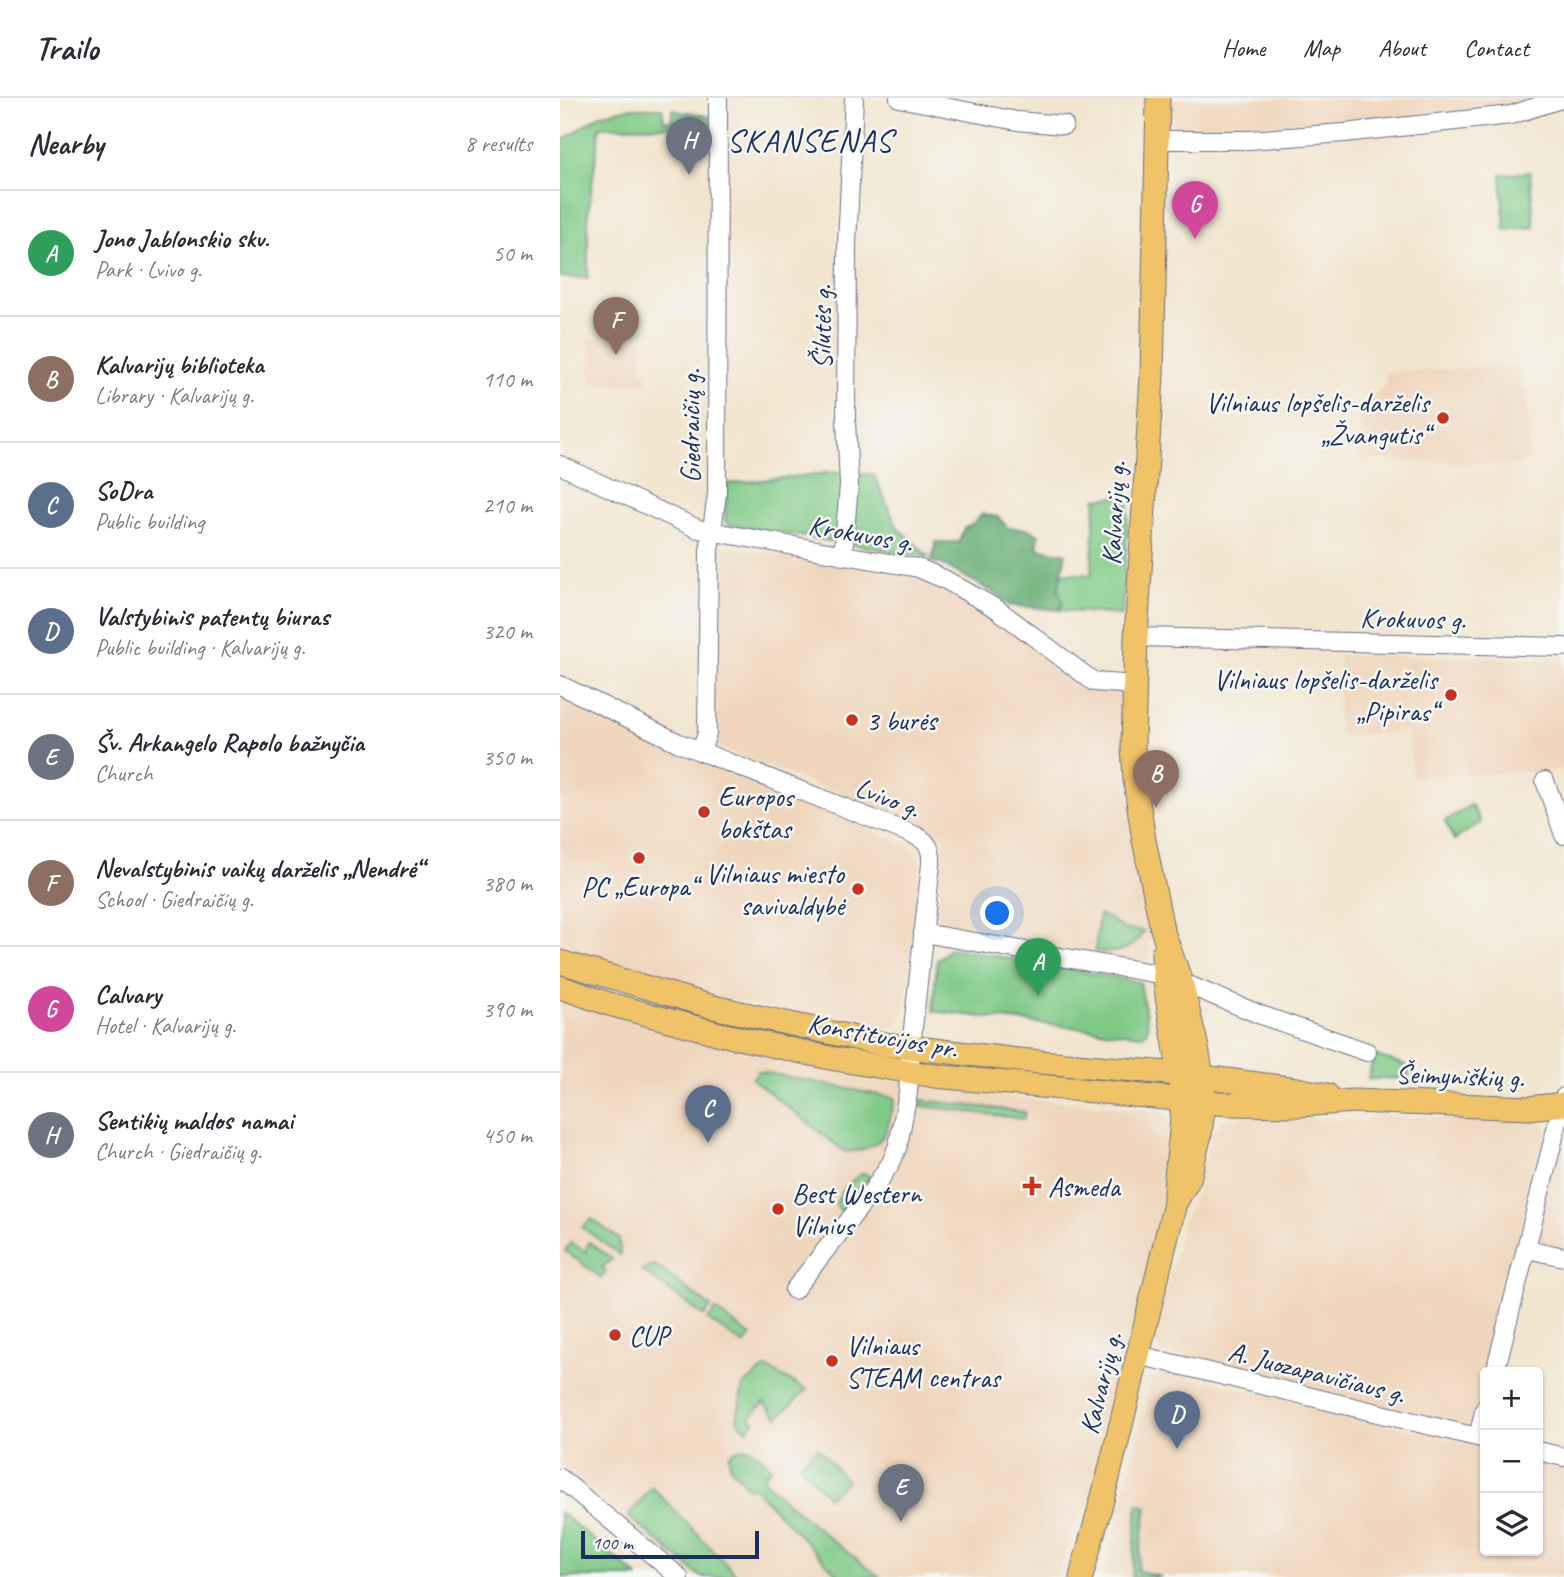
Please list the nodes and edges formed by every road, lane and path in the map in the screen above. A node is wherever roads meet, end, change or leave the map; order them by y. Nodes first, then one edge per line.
1 (718, 98) edge
2 (854, 98) edge
3 (899, 98) edge
4 (1158, 98) edge
5 (1564, 98) edge
6 (974, 105) edge
7 (1064, 125) dead end
8 (1157, 140) junction
9 (560, 466) edge
10 (713, 533) junction
11 (843, 556) junction
12 (1136, 637) junction
13 (1564, 647) edge
14 (560, 685) edge
15 (1134, 689) junction
16 (701, 752) junction
17 (1545, 781) dead end
18 (1564, 835) edge
19 (923, 933) junction
20 (560, 962) edge
21 (1172, 979) junction
22 (560, 987) edge
23 (911, 1047) junction
24 (1367, 1052) dead end
25 (909, 1073) junction
26 (1191, 1076) junction
27 (1193, 1101) junction
28 (1354, 1101) junction
29 (1563, 1102) edge
30 (1527, 1249) junction
31 (1564, 1258) edge
32 (794, 1290) dead end
33 (1138, 1355) junction
34 (1496, 1367) edge
35 (1480, 1438) edge
36 (1543, 1452) edge
37 (1564, 1457) edge
38 (560, 1478) edge
39 (679, 1577) edge
40 (1081, 1577) edge

1 - 10 street, Giedraičių g.
2 - 11 street, Šilutės g.
3 - 6 street
4 - 8 main road, Kalvarijų g.
5 - 8 street
6 - 7 street
8 - 12 main road, Kalvarijų g.
9 - 10 street, Krokuvos g.
10 - 11 street, Krokuvos g.
10 - 16 street, Giedraičių g.
11 - 15 street, Krokuvos g.
12 - 13 street, Krokuvos g.
12 - 15 main road, Kalvarijų g.
14 - 16 street, Lvivo g.
15 - 21 main road, Kalvarijų g.
16 - 19 street, Lvivo g.
17 - 18 street
19 - 21 street
19 - 23 street
20 - 23 main road, Konstitucijos pr.
21 - 24 street
21 - 26 main road, Kalvarijų g.
22 - 25 main road, Konstitucijos pr.
23 - 25 street
23 - 26 main road, Konstitucijos pr.
25 - 27 main road, Konstitucijos pr.
25 - 32 street
26 - 27 main road, Kalvarijų g.
26 - 28 main road, Šeimyniškių g.
27 - 28 main road, Šeimyniškių g.
27 - 33 main road, Kalvarijų g.
28 - 29 main road, Šeimyniškių g.
29 - 30 street
30 - 31 street
30 - 34 street
33 - 35 street, A. Juozapavičiaus g.
33 - 40 main road, Kalvarijų g.
36 - 37 street
38 - 39 street

